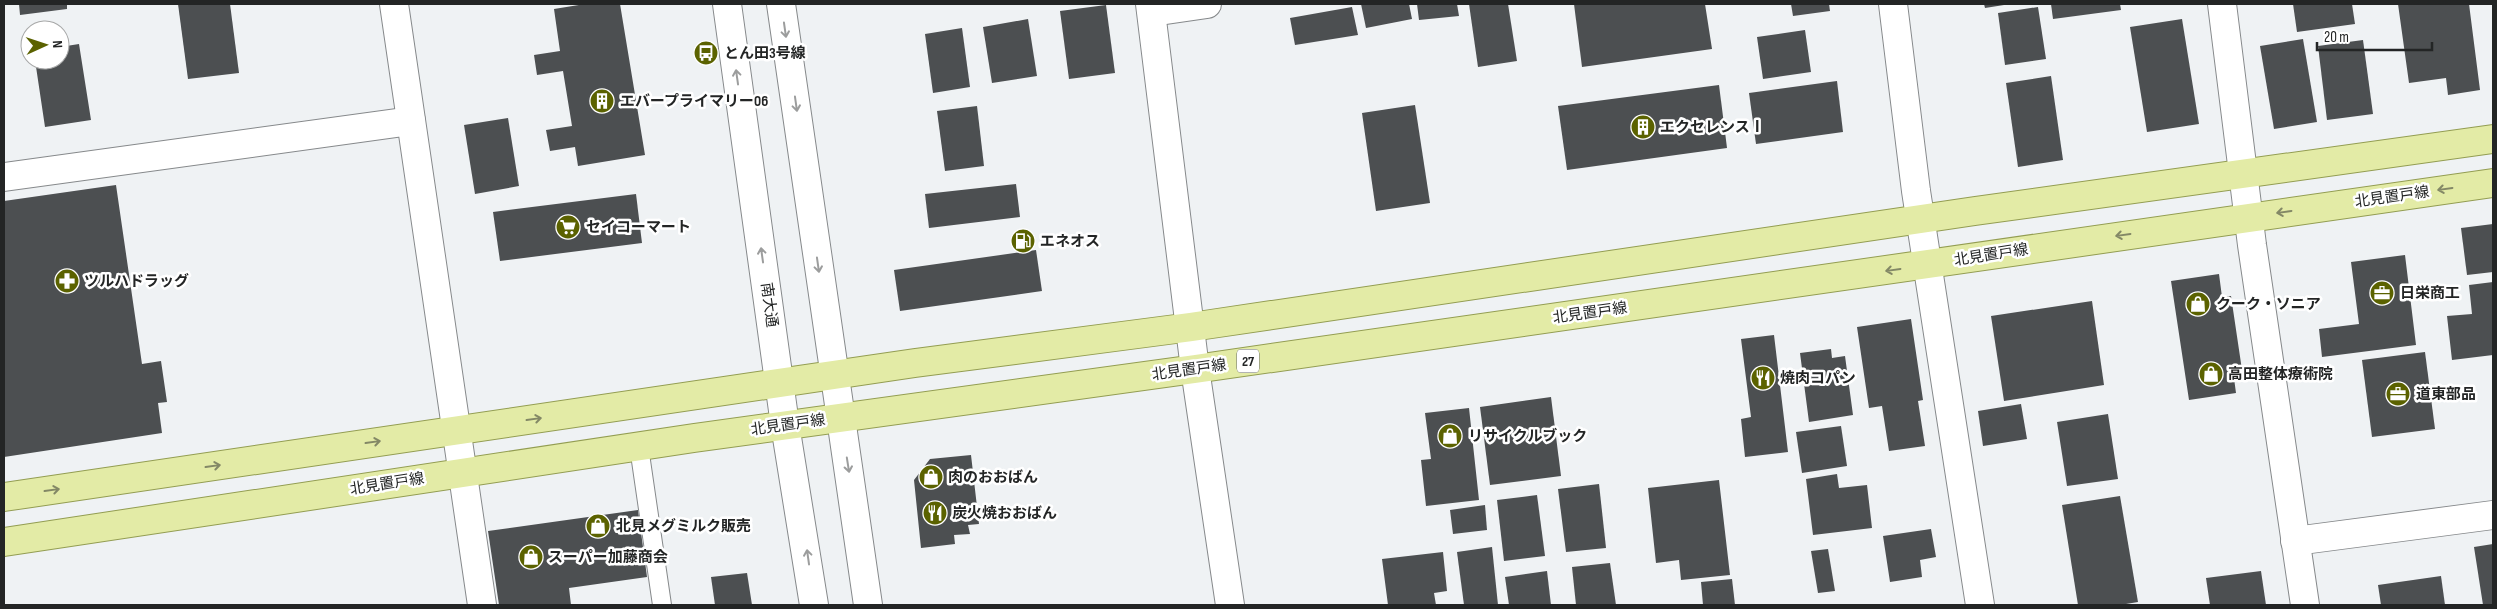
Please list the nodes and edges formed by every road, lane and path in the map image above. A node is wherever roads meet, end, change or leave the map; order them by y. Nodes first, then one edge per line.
1 (394, 4) edge
2 (726, 4) edge
3 (781, 4) edge
4 (1207, 4) edge
5 (1893, 4) edge
6 (2222, 4) edge
7 (1151, 8) edge
8 (411, 121) junction
9 (2493, 139) edge
10 (2243, 173) junction
11 (4, 177) edge
12 (2493, 183) edge
13 (2249, 217) junction
14 (1921, 219) junction
15 (1928, 264) junction
16 (1191, 327) junction
17 (1195, 369) junction
18 (834, 376) junction
19 (780, 384) junction
20 (840, 417) junction
21 (785, 425) junction
22 (456, 430) junction
23 (639, 447) junction
24 (461, 473) junction
25 (4, 497) edge
26 (2493, 515) edge
27 (2295, 541) junction
28 (4, 542) edge
29 (482, 605) edge
30 (662, 605) edge
31 (814, 605) edge
32 (868, 605) edge
33 (1230, 605) edge
34 (1975, 605) edge
35 (2305, 605) edge

1 - 8 street
19 -> 2 street, 南大通
3 -> 18 street
4 - 7 street
5 - 14 street
6 - 10 street
7 - 16 street
8 - 11 street
8 - 22 street
9 - 10 main road
10 - 13 street
10 - 14 main road
12 -> 13 main road, 北見置戸線 / 27
13 -> 15 main road, 北見置戸線 / 27
13 - 27 street
14 - 15 street
14 - 16 main road
15 -> 17 main road, 北見置戸線 / 27
15 - 34 street
16 - 17 street
16 - 18 main road
17 - 20 main road, 北見置戸線 / 27
17 - 33 street
18 - 19 main road
18 - 20 street
19 - 21 street, 南大通
22 -> 19 main road
20 - 21 main road, 北見置戸線 / 27
20 -> 32 street
21 - 23 main road, 北見置戸線 / 27
31 -> 21 street, 南大通
22 - 24 street
25 -> 22 main road
23 - 24 main road, 北見置戸線 / 27
23 - 30 lane
24 - 28 main road, 北見置戸線 / 27
24 - 29 street
26 - 27 street
27 - 35 street

